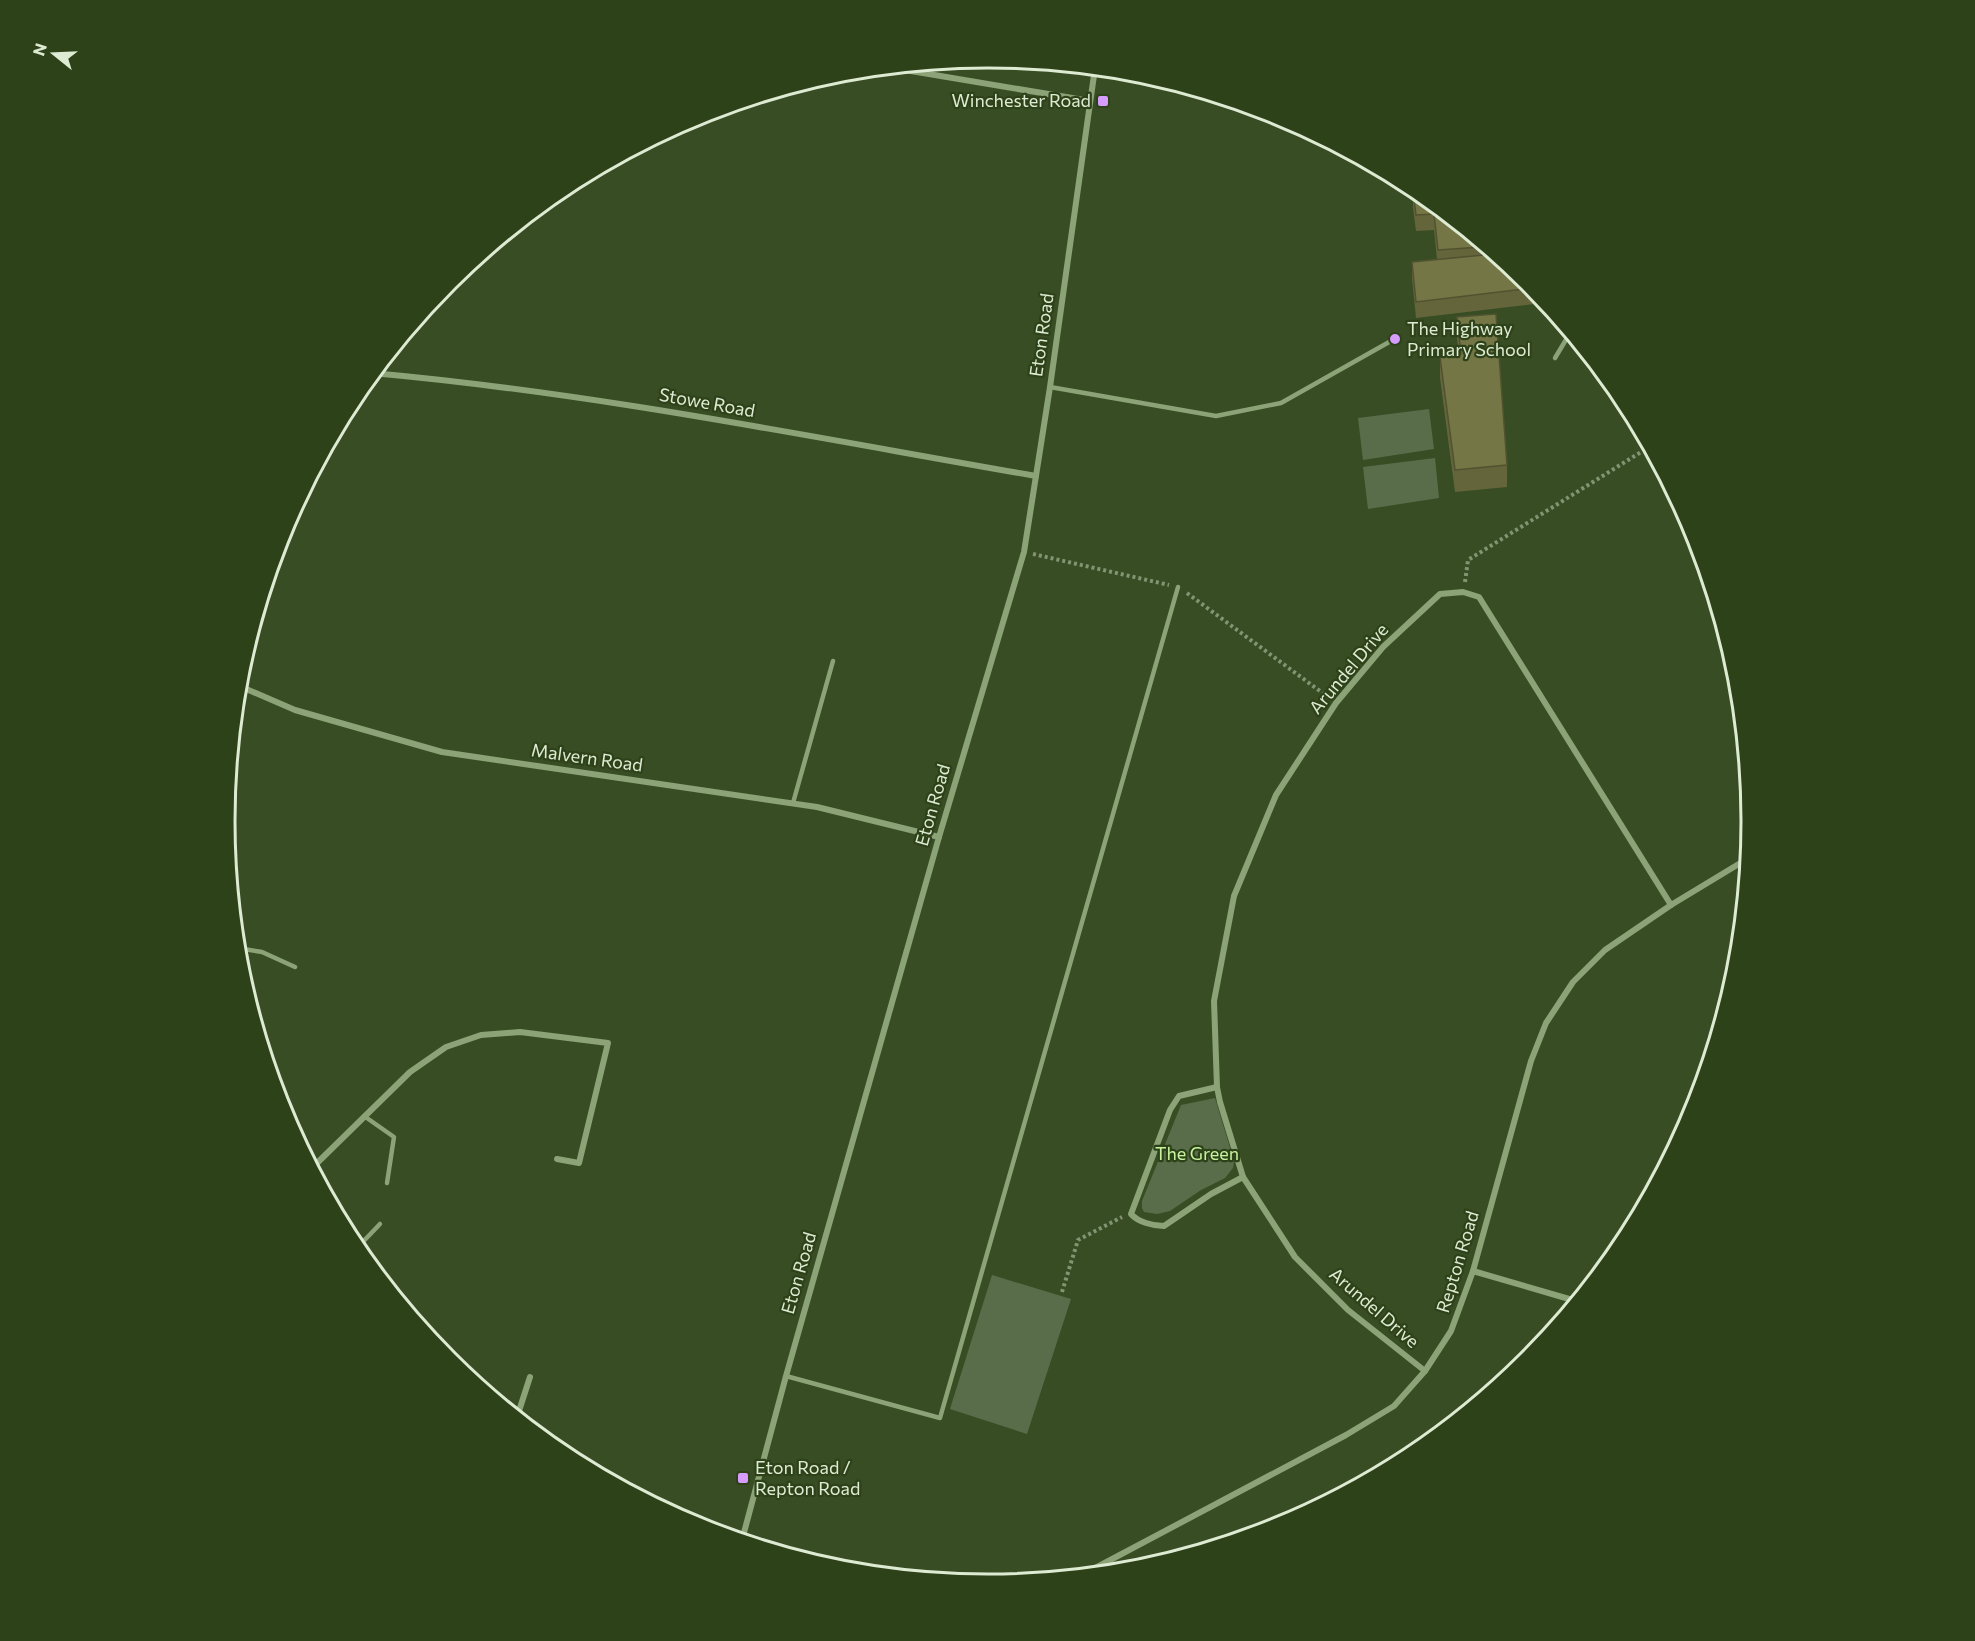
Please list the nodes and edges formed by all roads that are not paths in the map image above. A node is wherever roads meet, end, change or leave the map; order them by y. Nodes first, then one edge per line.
1 (914, 71) edge
2 (1094, 75) edge
3 (1090, 101) junction
4 (1398, 337) dead end
5 (1566, 339) edge
6 (1555, 358) dead end
7 (381, 374) edge
8 (1050, 387) junction
9 (1036, 477) junction
10 (1178, 587) road end
11 (833, 661) dead end
12 (246, 689) edge
13 (794, 803) junction
14 (939, 837) junction
15 (1739, 864) edge
16 (1671, 905) junction
17 (246, 949) edge
18 (296, 967) dead end
19 (1217, 1087) junction
20 (364, 1116) junction
21 (557, 1159) dead end
22 (317, 1163) edge
23 (1243, 1177) junction
24 (387, 1183) dead end
25 (380, 1224) dead end
26 (363, 1242) edge
27 (1473, 1271) junction
28 (1569, 1299) edge
29 (1425, 1371) junction
30 (786, 1376) junction
31 (530, 1377) dead end
32 (519, 1410) edge
33 (744, 1534) edge
34 (1102, 1564) edge

1 - 3 street
2 - 3 street, Eton Road
3 - 8 street, Eton Road
4 - 8 lane
5 - 6 lane
7 - 9 street, Stowe Road
8 - 9 street, Eton Road
9 - 14 street, Eton Road
10 - 30 lane
11 - 13 lane
12 - 13 street, Malvern Road
13 - 14 street, Malvern Road
14 - 30 street, Eton Road
15 - 16 street, Repton Road
16 - 19 street, Arundel Drive
16 - 27 street, Repton Road
17 - 18 lane
19 - 23 street, Arundel Drive
19 - 23 street
20 - 21 street
20 - 22 street
20 - 24 lane
23 - 29 street, Arundel Drive
25 - 26 lane
27 - 28 street
27 - 29 street, Repton Road
29 - 34 street, Repton Road
30 - 33 street, Eton Road
31 - 32 street

